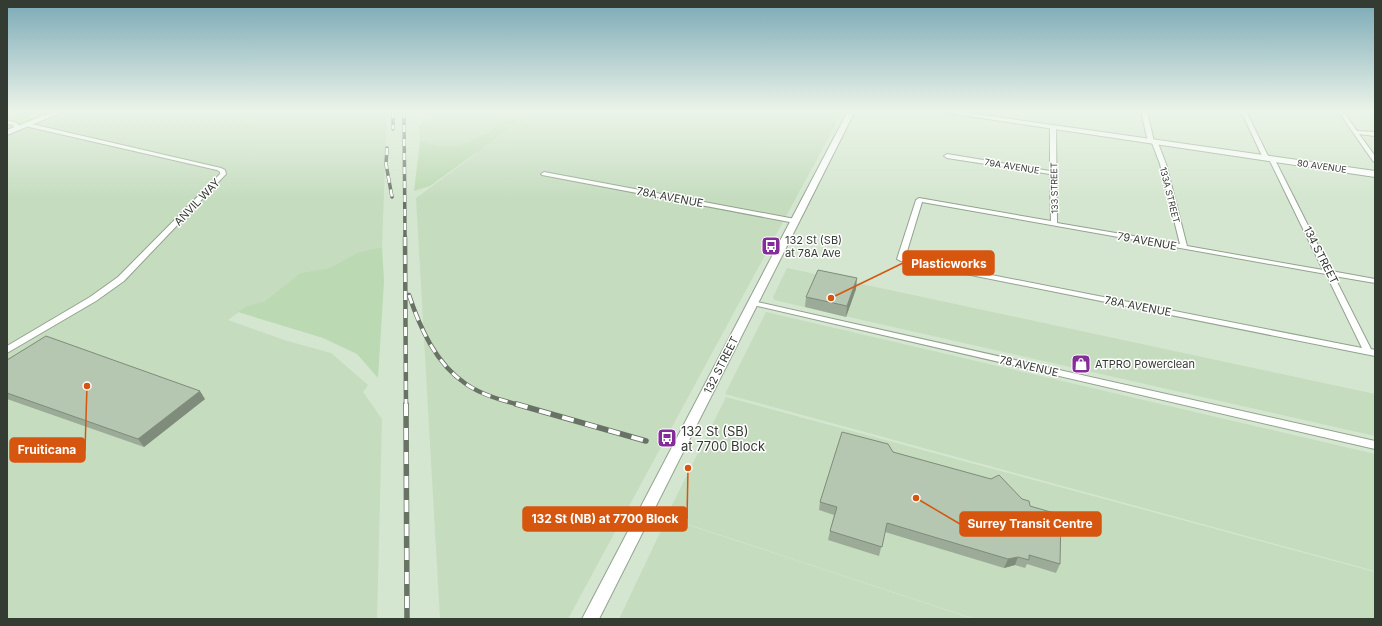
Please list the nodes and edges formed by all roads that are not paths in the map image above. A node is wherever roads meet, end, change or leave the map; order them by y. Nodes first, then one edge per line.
1 (93, 140) edge
2 (837, 140) edge
3 (1053, 140) edge
4 (1140, 140) edge
5 (1259, 140) edge
6 (1361, 140) edge
7 (1153, 142) junction
8 (947, 156) dead end
9 (1269, 159) junction
10 (1375, 160) edge
11 (1053, 173) junction
12 (544, 174) dead end
13 (1375, 174) edge
14 (795, 221) junction
15 (1054, 224) junction
16 (1184, 247) junction
17 (901, 259) joint
18 (1330, 274) junction
19 (1375, 282) edge
20 (753, 303) junction
21 (7, 350) edge
22 (1372, 352) edge
23 (1375, 445) edge
24 (590, 619) edge

1 - 21 street, ANVIL WAY
2 - 14 main road, 132 STREET
3 - 11 street, 133 STREET
4 - 7 main road, 80 AVENUE
5 - 9 street, 134 STREET
6 - 10 street
7 - 9 main road, 80 AVENUE
7 - 16 street, 133A STREET
8 - 11 street, 79A AVENUE
9 - 13 main road, 80 AVENUE
9 - 18 street, 134 STREET
11 - 15 street, 133 STREET
12 - 14 street, 78A AVENUE
14 - 20 main road, 132 STREET
15 - 16 street, 79 AVENUE
15 - 17 street, 79 AVENUE
16 - 18 street, 79 AVENUE
17 - 22 street, 78A AVENUE
18 - 19 street, 79 AVENUE
18 - 22 street, 134 STREET
20 - 23 street, 78 AVENUE
20 - 24 main road, 132 STREET

